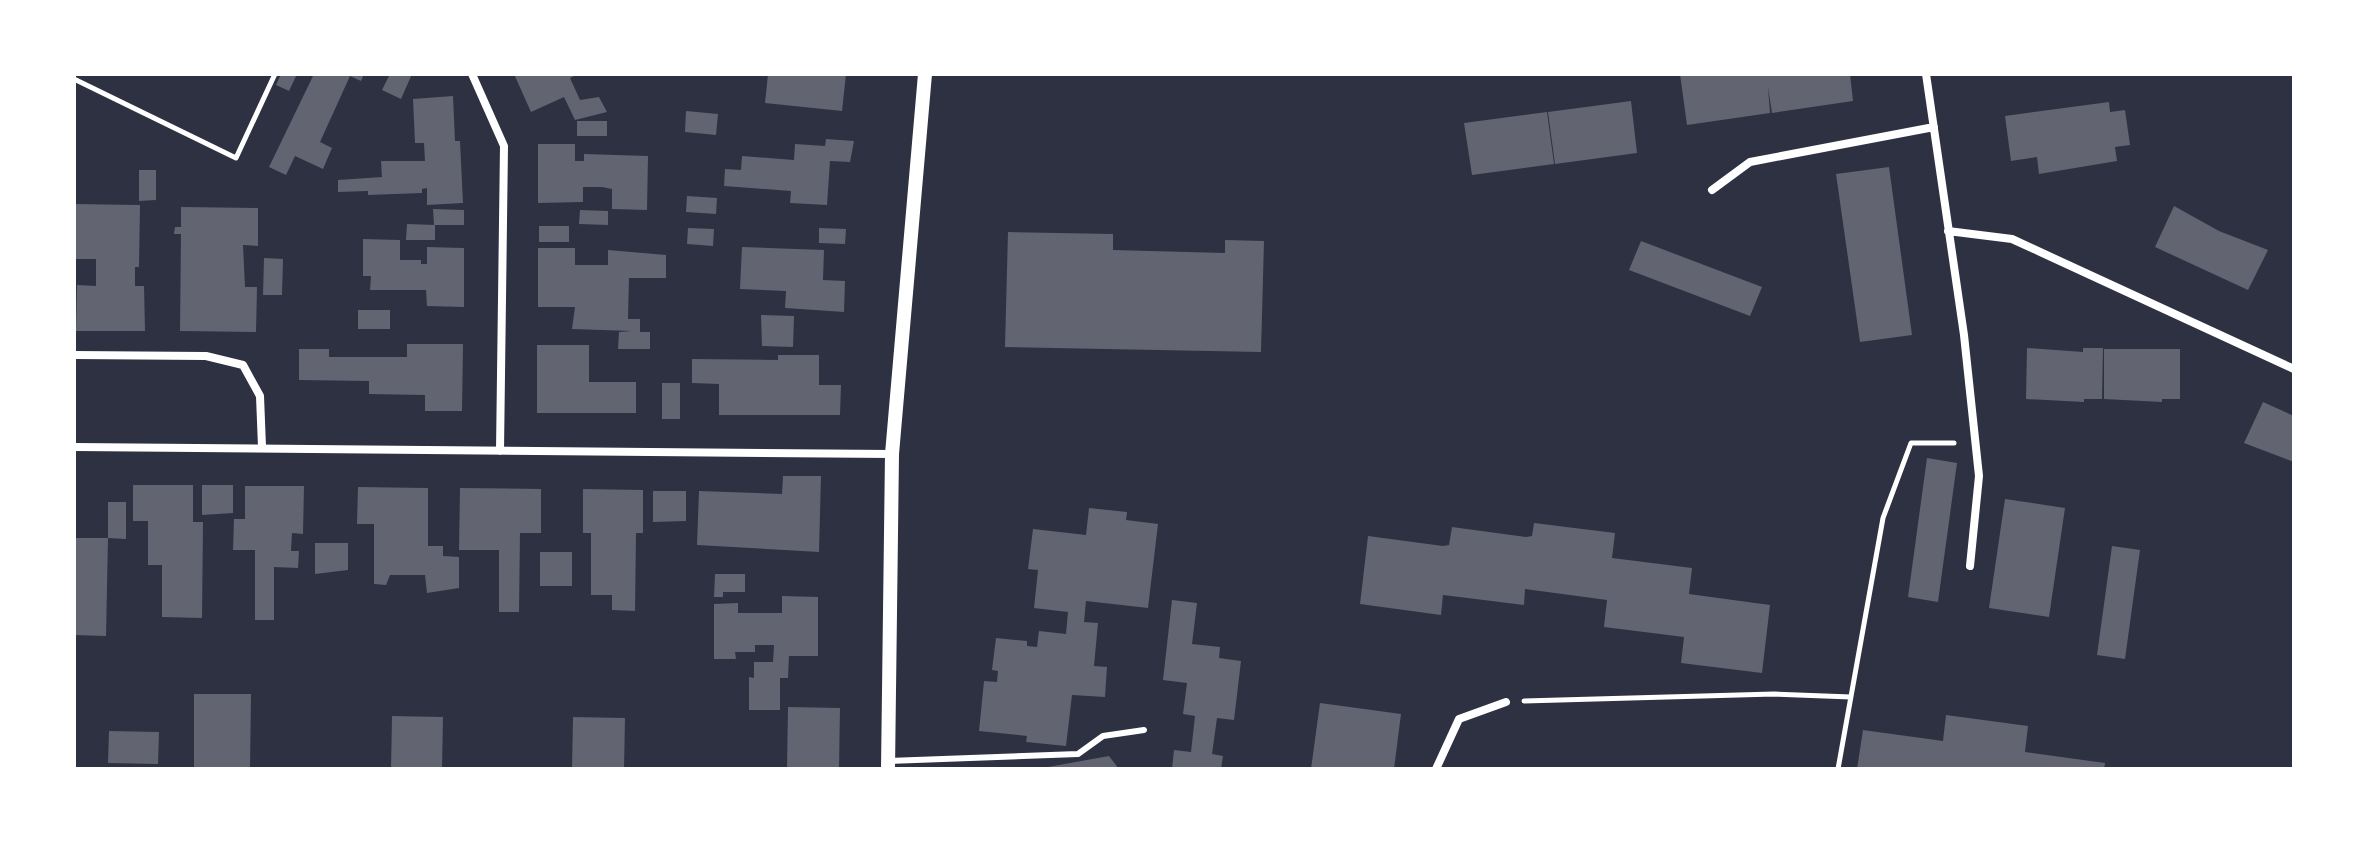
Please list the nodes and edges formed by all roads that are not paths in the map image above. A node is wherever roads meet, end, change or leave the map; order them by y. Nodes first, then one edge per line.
1 (472, 74) edge
2 (925, 74) edge
3 (1926, 74) edge
4 (1934, 127) junction
5 (1712, 190) dead end
6 (1948, 231) junction
7 (74, 355) edge
8 (2294, 369) edge
9 (74, 447) edge
10 (262, 447) junction
11 (500, 451) junction
12 (892, 454) junction
13 (1970, 566) dead end
14 (1506, 702) road end
15 (1144, 730) dead end
16 (888, 765) edge
17 (1436, 769) edge

1 - 11 street
2 - 12 street
3 - 4 street
4 - 5 street
4 - 6 street
6 - 8 street
6 - 13 street
7 - 10 street
9 - 10 street
10 - 11 street
11 - 12 street
12 - 16 street
14 - 17 street
15 - 16 lane

